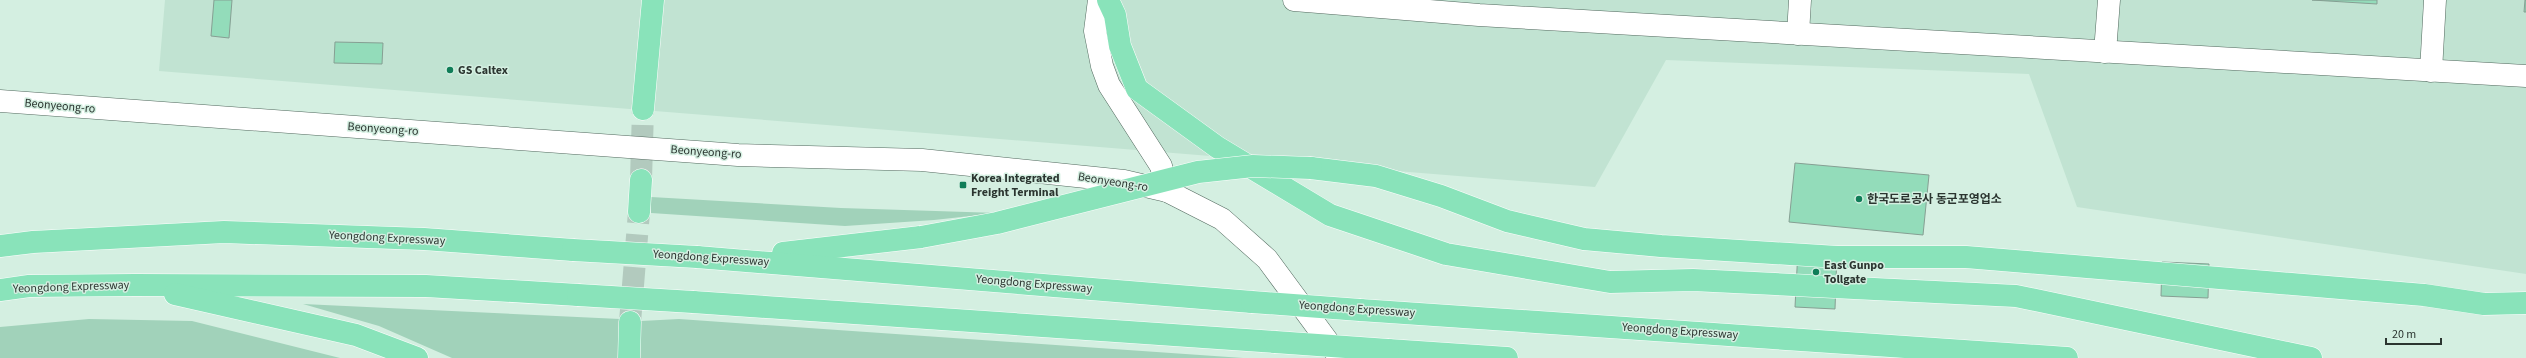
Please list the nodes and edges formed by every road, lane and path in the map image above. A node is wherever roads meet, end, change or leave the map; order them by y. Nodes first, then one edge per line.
1 (653, 0) edge
2 (1098, 0) edge
3 (1108, 0) edge
4 (1294, 0) edge
5 (1800, 0) edge
6 (2109, 0) edge
7 (2435, 0) edge
8 (1480, 7) edge
9 (1798, 34) junction
10 (2105, 52) junction
11 (2431, 72) junction
12 (2526, 76) edge
13 (0, 101) edge
14 (643, 109) tunnel mouth
15 (641, 180) tunnel mouth
16 (1167, 191) junction
17 (639, 212) tunnel mouth
18 (0, 246) edge
19 (729, 258) junction
20 (135, 285) junction
21 (0, 290) edge
22 (2526, 302) edge
23 (630, 322) tunnel mouth
24 (417, 358) edge
25 (629, 358) edge
26 (1340, 358) edge
27 (1507, 358) edge
28 (2067, 358) edge
29 (2311, 358) edge

1 - 14 highway
2 - 16 street
3 - 29 highway
4 - 8 street
5 - 9 street
6 - 10 street
7 - 11 street
8 - 9 street
9 - 10 street
10 - 11 street
11 - 12 street
13 - 16 street, Beonyeong-ro
15 - 17 highway
16 - 26 street, Beonyeong-ro
18 - 19 highway, Yeongdong Expressway, bridge
19 - 22 highway, bridge
19 - 28 highway, Yeongdong Expressway, bridge
20 - 21 highway, Yeongdong Expressway
20 - 24 highway
20 - 27 highway, Yeongdong Expressway, bridge
23 - 25 highway

